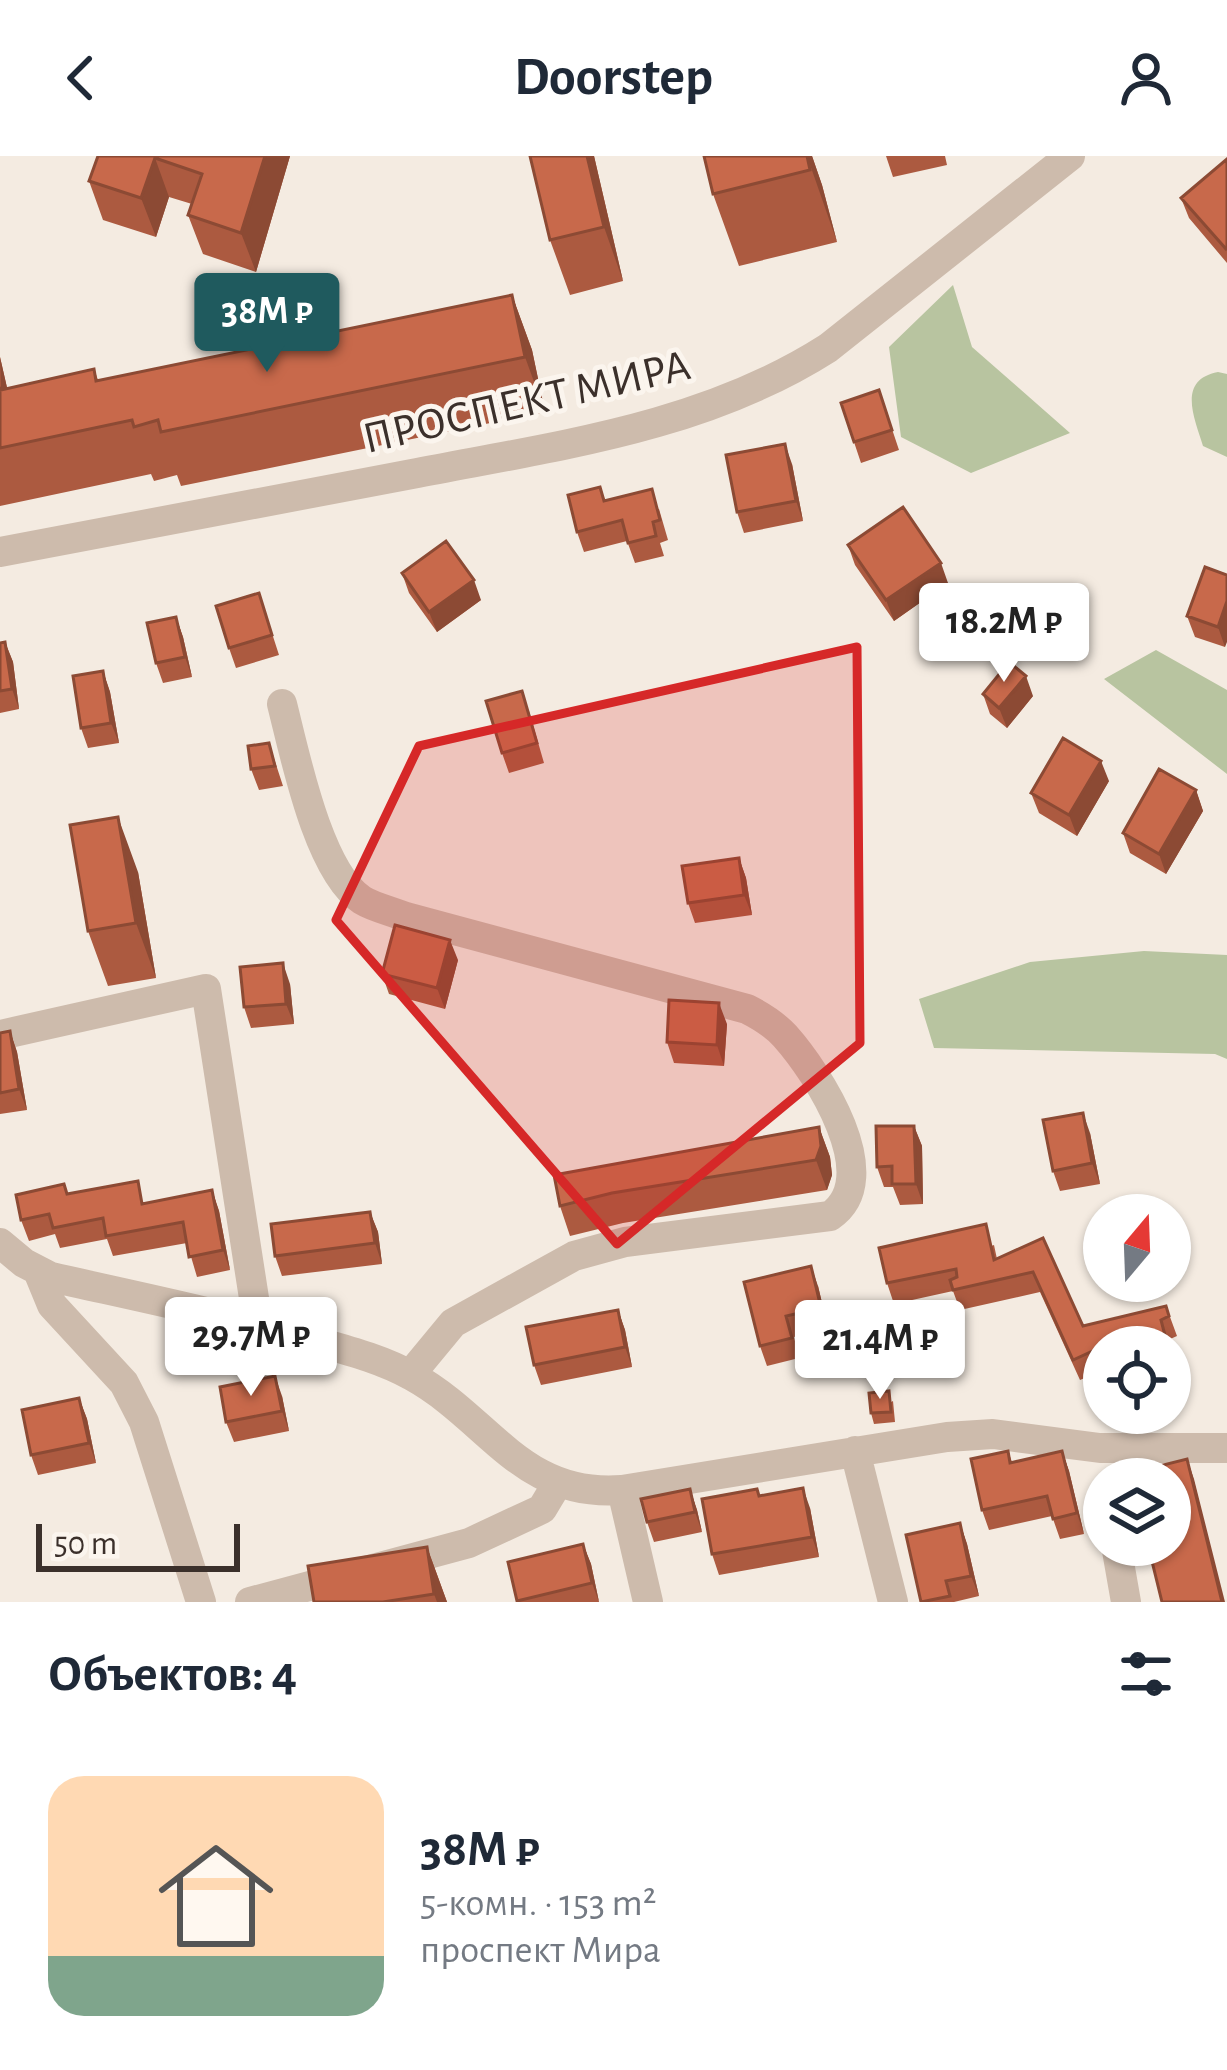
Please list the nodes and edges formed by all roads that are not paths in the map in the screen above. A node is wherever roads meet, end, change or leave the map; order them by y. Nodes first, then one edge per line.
1 (1070, 156) edge
2 (0, 552) edge
3 (282, 704) dead end
4 (0, 1035) edge
5 (0, 1243) edge
6 (38, 1270) junction
7 (258, 1324) junction
8 (410, 1375) junction
9 (1227, 1448) edge
10 (855, 1451) junction
11 (1149, 1458) edge
12 (1083, 1459) edge
13 (556, 1484) junction
14 (622, 1490) junction
15 (1120, 1566) edge
16 (201, 1602) edge
17 (250, 1602) edge
18 (648, 1602) edge
19 (893, 1602) edge
20 (1126, 1602) edge

1 - 2 street, ПРОСПЕКТ МИРА
3 - 8 street
4 - 7 street
5 - 6 street
6 - 7 street
6 - 16 street
7 - 8 street
8 - 13 street
9 - 11 street
10 - 12 street
10 - 14 street
10 - 19 street
13 - 14 street
13 - 17 street
14 - 18 street
15 - 20 street

